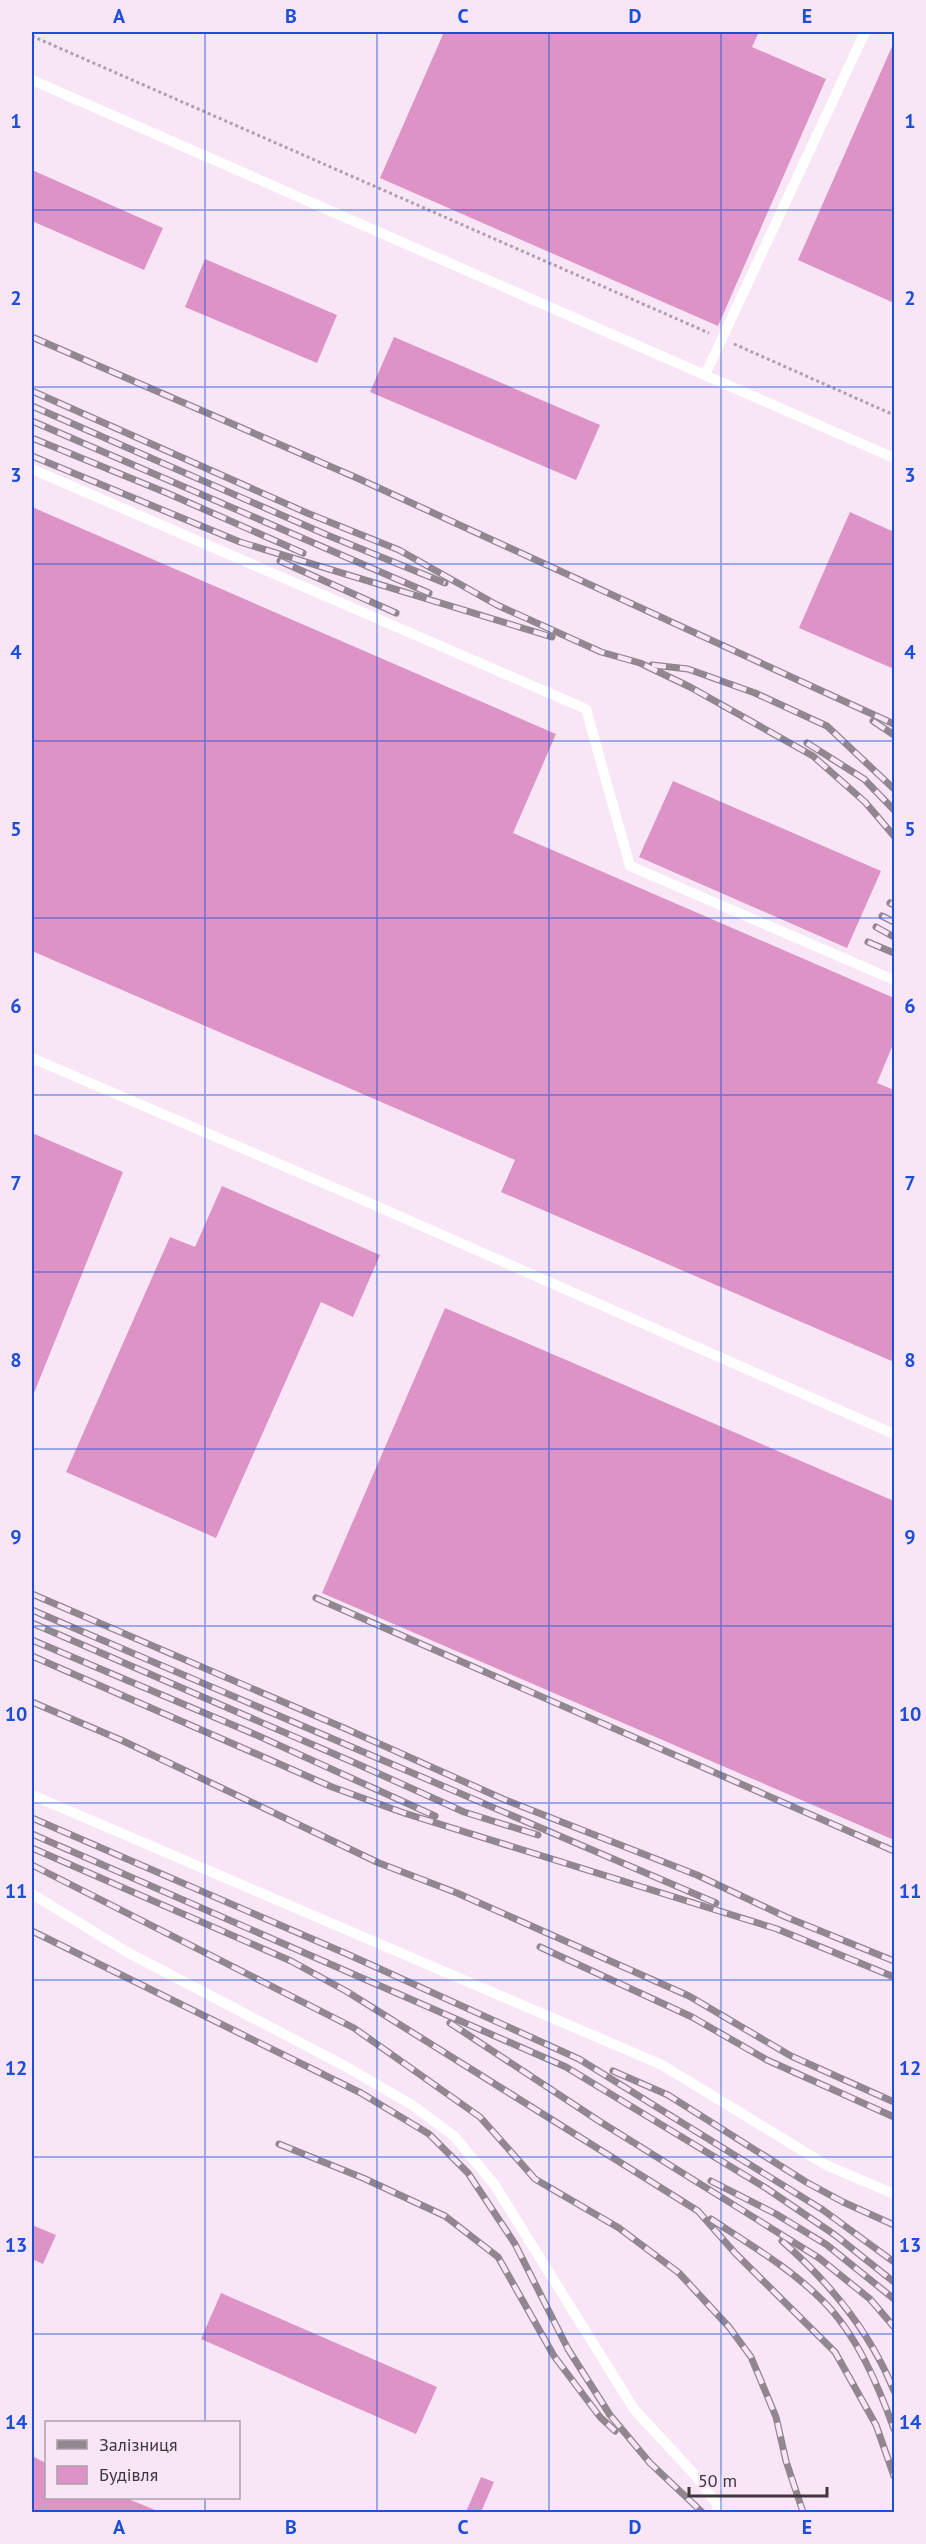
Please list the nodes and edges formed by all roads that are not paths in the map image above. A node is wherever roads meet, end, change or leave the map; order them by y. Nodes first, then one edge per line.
1 (865, 32) edge
2 (32, 80) edge
3 (705, 375) junction
4 (894, 458) edge
5 (32, 469) edge
6 (894, 980) edge
7 (32, 1058) edge
8 (894, 1434) edge
9 (32, 1795) edge
10 (32, 1894) edge
11 (894, 2194) edge
12 (717, 2512) edge

1 - 3 lane
2 - 3 lane
3 - 4 lane
5 - 6 lane
7 - 8 lane
9 - 11 lane
10 - 12 lane

